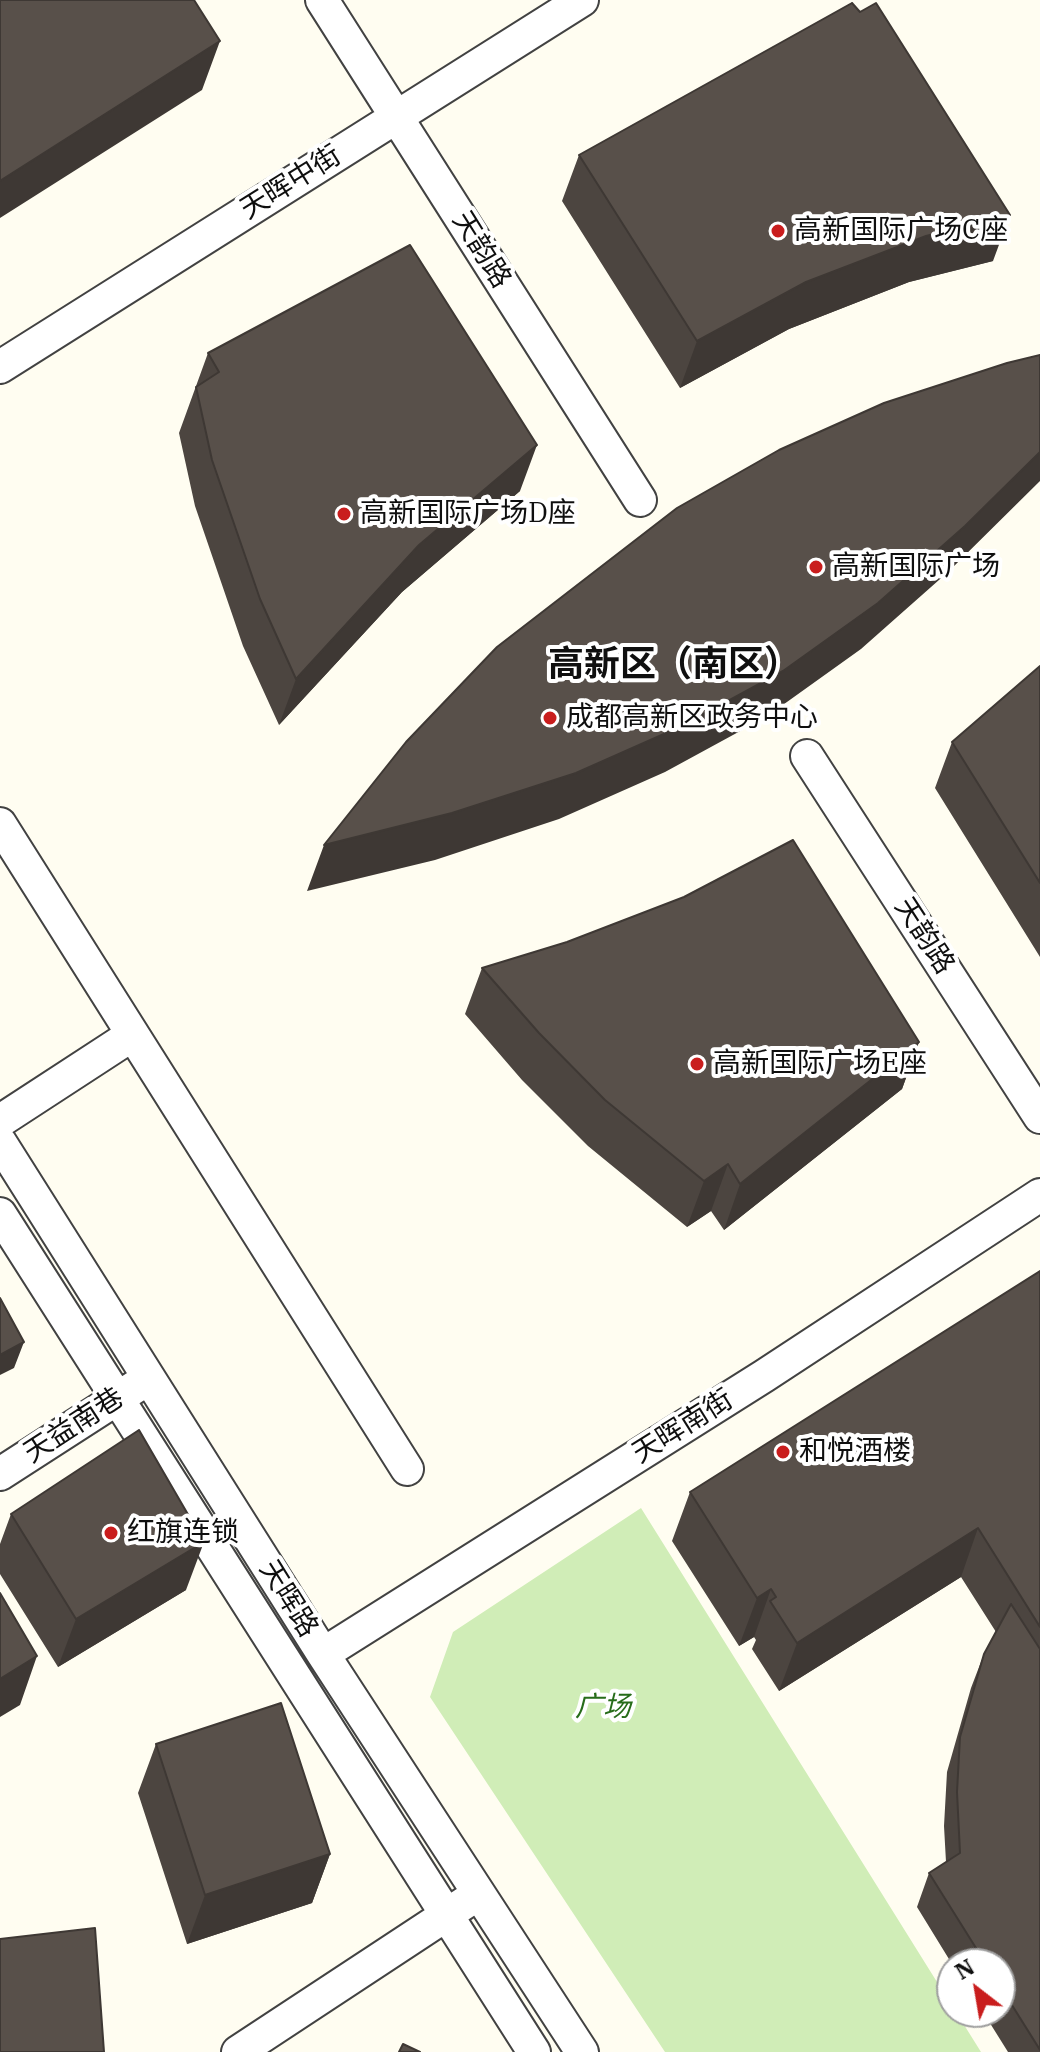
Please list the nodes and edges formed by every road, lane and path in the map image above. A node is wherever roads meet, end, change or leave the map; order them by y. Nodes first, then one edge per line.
1 (322, 0) edge
2 (582, 0) edge
3 (396, 116) junction
4 (0, 367) edge
5 (640, 500) dead end
6 (807, 756) dead end
7 (0, 824) edge
8 (132, 1035) junction
9 (1040, 1117) edge
10 (0, 1121) edge
11 (0, 1142) edge
12 (1040, 1195) edge
13 (0, 1214) edge
14 (149, 1379) junction
15 (117, 1399) junction
16 (407, 1469) dead end
17 (0, 1474) edge
18 (323, 1654) junction
19 (479, 1894) junction
20 (448, 1913) junction
21 (238, 2052) edge
22 (534, 2052) edge
23 (582, 2052) edge

1 - 3 street, 天韵路
2 - 3 street, 天晖中街
3 - 4 street, 天晖中街
3 - 5 street, 天韵路
6 - 9 street, 天韵路
7 - 8 street
8 - 10 street
8 - 16 street
11 - 14 street, 天晖路
12 - 18 street, 天晖南街
13 - 15 street, 天晖路
14 - 15 street, 天益南巷
14 - 18 street, 天晖路
15 - 17 street, 天益南巷
15 - 20 street, 天晖路
18 - 19 street, 天晖路
19 - 20 street
19 - 23 street, 天晖路
20 - 21 street
20 - 22 street, 天晖路

